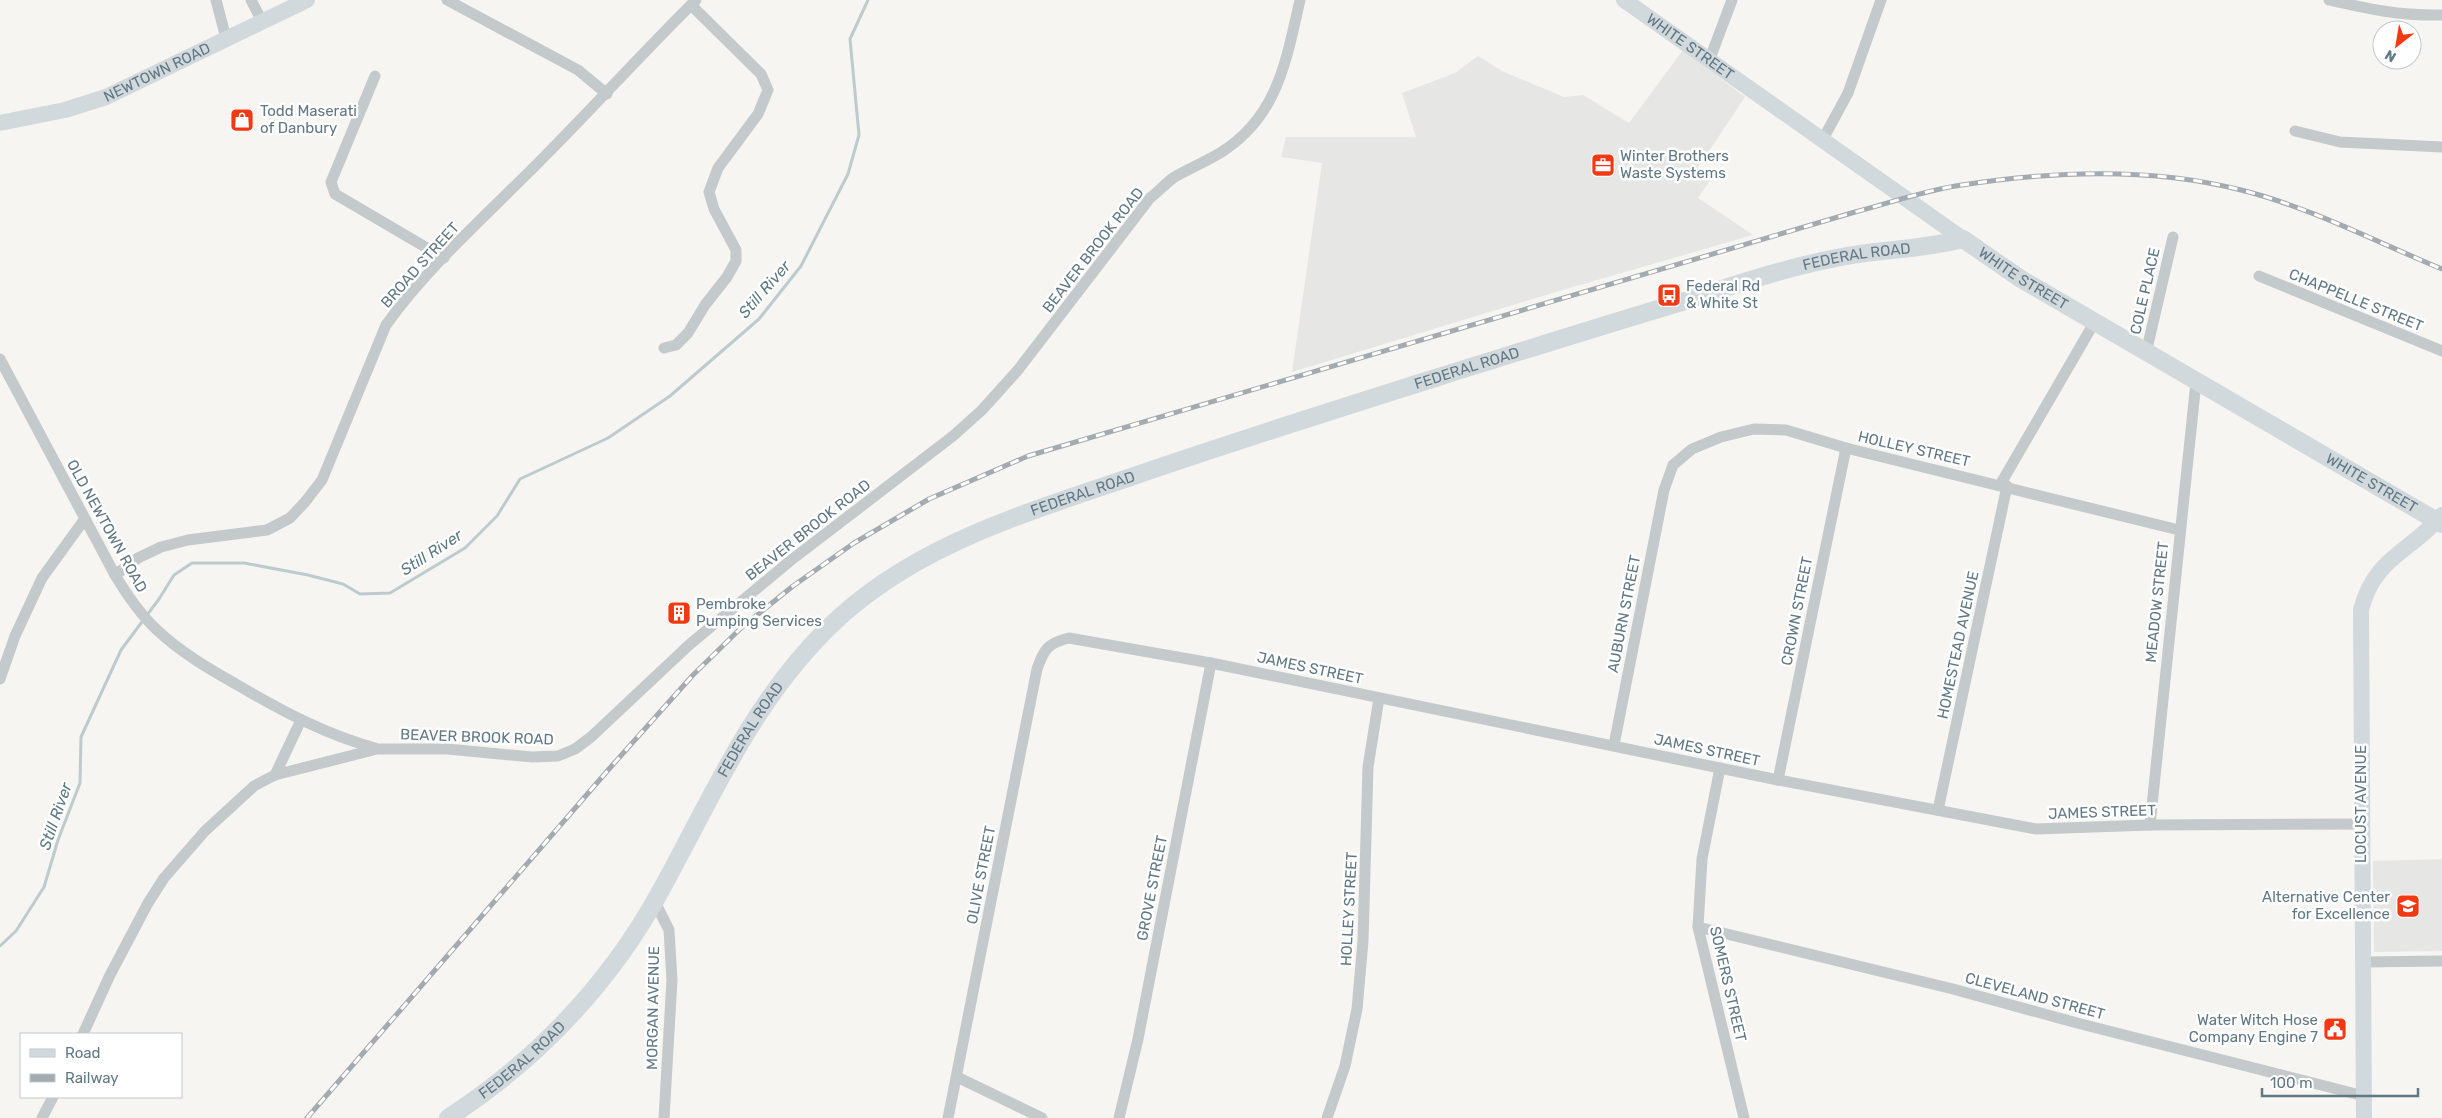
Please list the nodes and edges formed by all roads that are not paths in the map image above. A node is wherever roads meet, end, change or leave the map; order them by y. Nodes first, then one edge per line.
1 (216, 0) edge
2 (251, 0) edge
3 (307, 0) edge
4 (447, 0) edge
5 (1300, 0) edge
6 (1624, 0) edge
7 (1732, 0) edge
8 (1881, 0) edge
9 (2329, 0) edge
10 (693, 2) edge
11 (2442, 15) edge
12 (262, 21) junction
13 (226, 38) junction
14 (1709, 61) junction
15 (375, 76) dead end
16 (607, 94) junction
17 (0, 123) edge
18 (2295, 131) dead end
19 (1822, 141) junction
20 (2442, 147) edge
21 (2173, 237) dead end
22 (1963, 239) junction
23 (444, 258) junction
24 (2259, 276) dead end
25 (2094, 323) junction
26 (664, 348) dead end
27 (2442, 350) edge
28 (2146, 353) junction
29 (0, 359) edge
30 (2196, 382) junction
31 (1846, 448) junction
32 (2003, 486) junction
33 (1664, 490) joint
34 (84, 520) junction
35 (2440, 520) edge
36 (2179, 530) junction
37 (115, 575) junction
38 (1054, 641) joint
39 (1211, 663) junction
40 (0, 679) edge
41 (1379, 698) junction
42 (302, 720) junction
43 (1614, 745) junction
44 (377, 749) junction
45 (1720, 768) junction
46 (275, 775) junction
47 (1778, 780) junction
48 (1938, 810) junction
49 (2361, 824) junction
50 (2150, 825) junction
51 (655, 902) junction
52 (1698, 927) junction
53 (2442, 961) edge
54 (2363, 962) junction
55 (83, 1033) edge
56 (957, 1077) junction
57 (2364, 1096) junction
58 (52, 1098) edge
59 (42, 1118) edge
60 (448, 1118) edge
61 (664, 1118) edge
62 (948, 1118) edge
63 (1042, 1118) edge
64 (1119, 1118) edge
65 (1327, 1118) edge
66 (1744, 1118) edge
67 (2364, 1118) edge

1 - 13 street
2 - 12 street
3 - 12 main road, NEWTOWN ROAD
4 - 16 street
5 - 44 street, BEAVER BROOK ROAD
6 - 14 main road, WHITE STREET
7 - 14 street
8 - 19 street
9 - 11 street
10 - 16 street, BROAD STREET
10 - 26 street
12 - 13 main road, NEWTOWN ROAD
13 - 17 main road, NEWTOWN ROAD
14 - 19 main road, WHITE STREET
15 - 23 street
16 - 23 street, BROAD STREET
18 - 20 street
19 - 22 main road, WHITE STREET
21 - 28 street, COLE PLACE
22 - 25 main road, WHITE STREET
22 - 51 main road, FEDERAL ROAD
23 - 37 street, BROAD STREET
24 - 27 street, CHAPPELLE STREET
25 - 28 main road, WHITE STREET
25 - 32 street, HOMESTEAD AVENUE
28 - 30 main road, WHITE STREET
29 - 34 street, OLD NEWTOWN ROAD
30 - 35 main road, WHITE STREET
30 - 36 street, MEADOW STREET
31 - 32 street, HOLLEY STREET
31 - 33 street, HOLLEY STREET
31 - 47 street, CROWN STREET
32 - 36 street, HOLLEY STREET
32 - 48 street, HOMESTEAD AVENUE
33 - 43 street, AUBURN STREET
34 - 37 street, OLD NEWTOWN ROAD
34 - 40 street
35 - 49 main road, LOCUST AVENUE
36 - 50 street, MEADOW STREET
37 - 42 street, OLD NEWTOWN ROAD
38 - 39 street, JAMES STREET
38 - 56 street, OLIVE STREET
39 - 41 street, JAMES STREET
39 - 64 street, GROVE STREET
41 - 43 street, JAMES STREET
41 - 65 street, HOLLEY STREET
42 - 44 street, OLD NEWTOWN ROAD
42 - 46 street
43 - 45 street, JAMES STREET
44 - 46 street, BEAVER BROOK ROAD
45 - 47 street, JAMES STREET
45 - 52 street, SOMERS STREET
46 - 55 street, BEAVER BROOK ROAD
47 - 48 street, JAMES STREET
48 - 50 street, JAMES STREET
49 - 50 street, JAMES STREET
49 - 54 main road, LOCUST AVENUE
51 - 60 main road, FEDERAL ROAD
51 - 61 street, MORGAN AVENUE
52 - 57 street, CLEVELAND STREET
52 - 66 street, SOMERS STREET
53 - 54 street
54 - 57 main road, LOCUST AVENUE
56 - 62 street, OLIVE STREET
56 - 63 street
57 - 67 main road, LOCUST AVENUE
58 - 59 street

